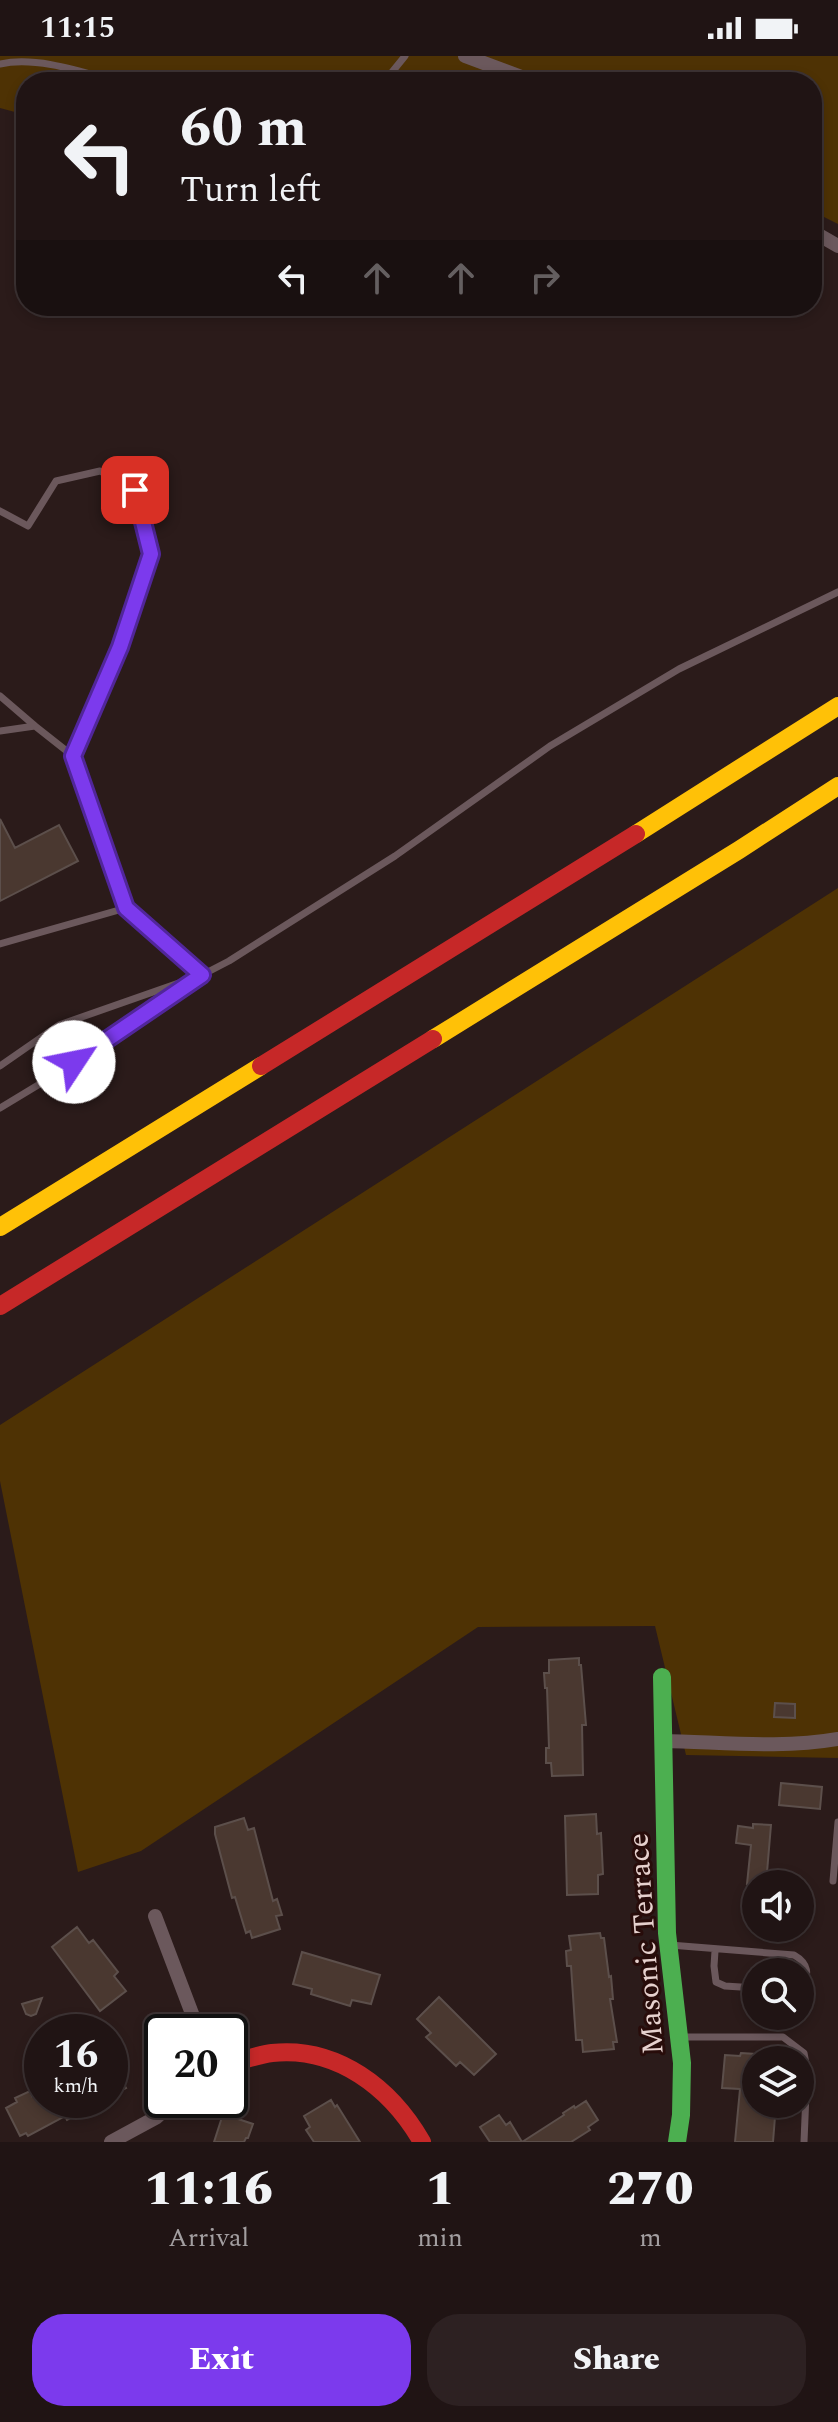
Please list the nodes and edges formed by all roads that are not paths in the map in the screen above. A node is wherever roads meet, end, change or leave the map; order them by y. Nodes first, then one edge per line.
1 (405, 56) edge
2 (465, 56) edge
3 (0, 64) edge
4 (75, 72) edge
5 (392, 72) edge
6 (508, 72) edge
7 (0, 511) edge
8 (838, 592) edge
9 (0, 696) edge
10 (838, 706) edge
11 (35, 726) junction
12 (0, 731) edge
13 (73, 756) junction
14 (838, 786) edge
15 (126, 908) junction
16 (0, 944) edge
17 (202, 975) junction
18 (0, 1066) edge
19 (0, 1108) edge
20 (0, 1227) edge
21 (0, 1306) edge
22 (662, 1677) dead end
23 (838, 1739) edge
24 (663, 1741) junction
25 (838, 1822) edge
26 (833, 1881) dead end
27 (155, 1916) dead end
28 (668, 1945) junction
29 (715, 1951) junction
30 (799, 1958) edge
31 (742, 1987) edge
32 (192, 2014) edge
33 (680, 2037) junction
34 (248, 2059) edge
35 (155, 2118) edge
36 (138, 2127) junction
37 (111, 2142) edge
38 (143, 2142) edge
39 (422, 2142) edge
40 (677, 2142) edge
41 (804, 2142) edge

1 - 5 lane
2 - 6 street
3 - 4 lane
7 - 13 lane
8 - 17 lane
9 - 11 lane
10 - 20 main road
11 - 12 lane
11 - 13 lane
13 - 15 lane
14 - 21 main road
15 - 16 lane
15 - 17 lane
17 - 18 lane
17 - 19 lane
22 - 24 main road, Masonic Terrace
23 - 24 street
24 - 28 main road, Masonic Terrace
25 - 26 lane
27 - 32 street
28 - 29 lane
28 - 33 main road, Masonic Terrace
29 - 30 lane
29 - 31 lane
33 - 40 main road, Masonic Terrace
33 - 41 lane
34 - 39 main road
35 - 36 street
36 - 37 street
36 - 38 street

